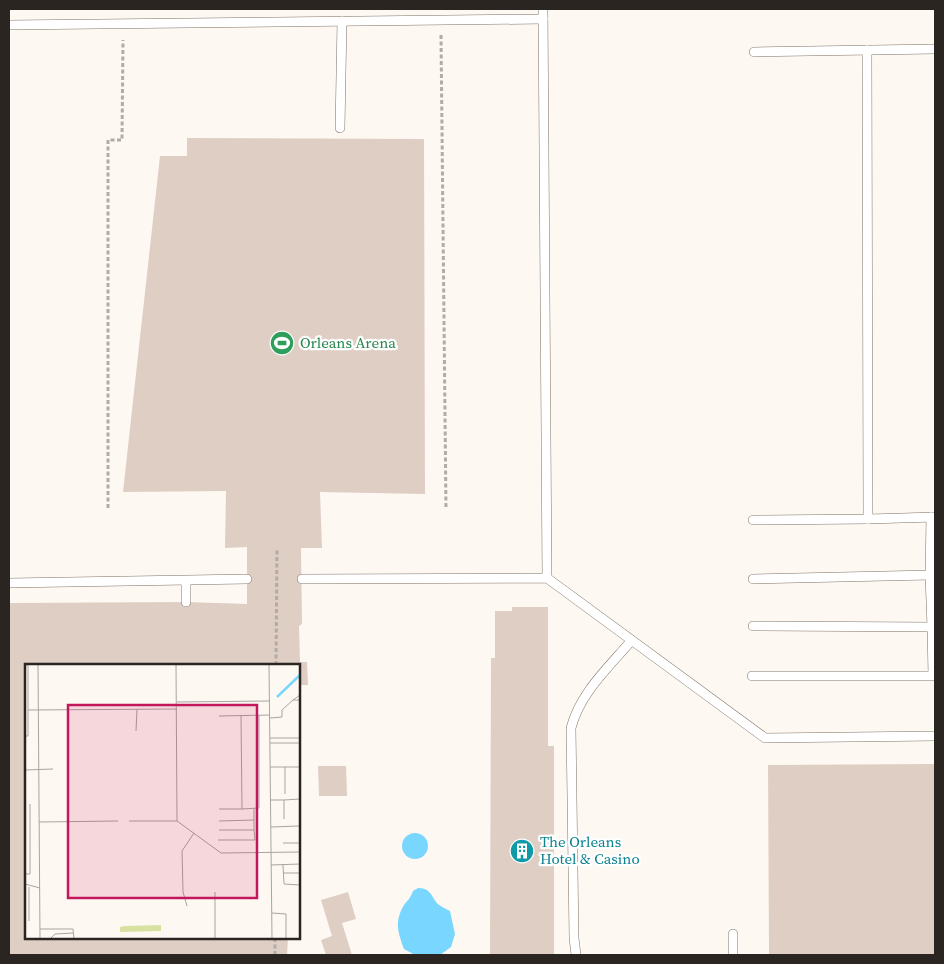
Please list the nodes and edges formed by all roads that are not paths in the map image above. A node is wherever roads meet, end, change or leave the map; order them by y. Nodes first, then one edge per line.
1 (543, 9) edge
2 (543, 19) junction
3 (342, 21) junction
4 (9, 24) edge
5 (935, 49) edge
6 (867, 50) junction
7 (754, 52) dead end
8 (340, 128) dead end
9 (933, 517) edge
10 (868, 519) junction
11 (753, 520) dead end
12 (930, 576) junction
13 (302, 578) dead end
14 (547, 578) junction
15 (247, 579) dead end
16 (753, 579) dead end
17 (186, 581) junction
18 (9, 583) edge
19 (186, 602) dead end
20 (753, 626) dead end
21 (932, 627) junction
22 (631, 641) junction
23 (752, 676) dead end
24 (935, 736) edge
25 (733, 934) dead end
26 (576, 955) edge
27 (733, 955) edge

1 - 2 lane
2 - 3 lane
2 - 14 lane
3 - 4 lane
3 - 8 lane
5 - 6 lane
6 - 7 lane
6 - 10 lane
9 - 10 lane
9 - 12 lane
10 - 11 lane
12 - 16 lane
12 - 21 lane
13 - 14 lane
14 - 22 lane
15 - 17 lane
17 - 18 lane
17 - 19 lane
20 - 21 lane
21 - 23 lane
22 - 24 lane
22 - 26 lane
25 - 27 lane

